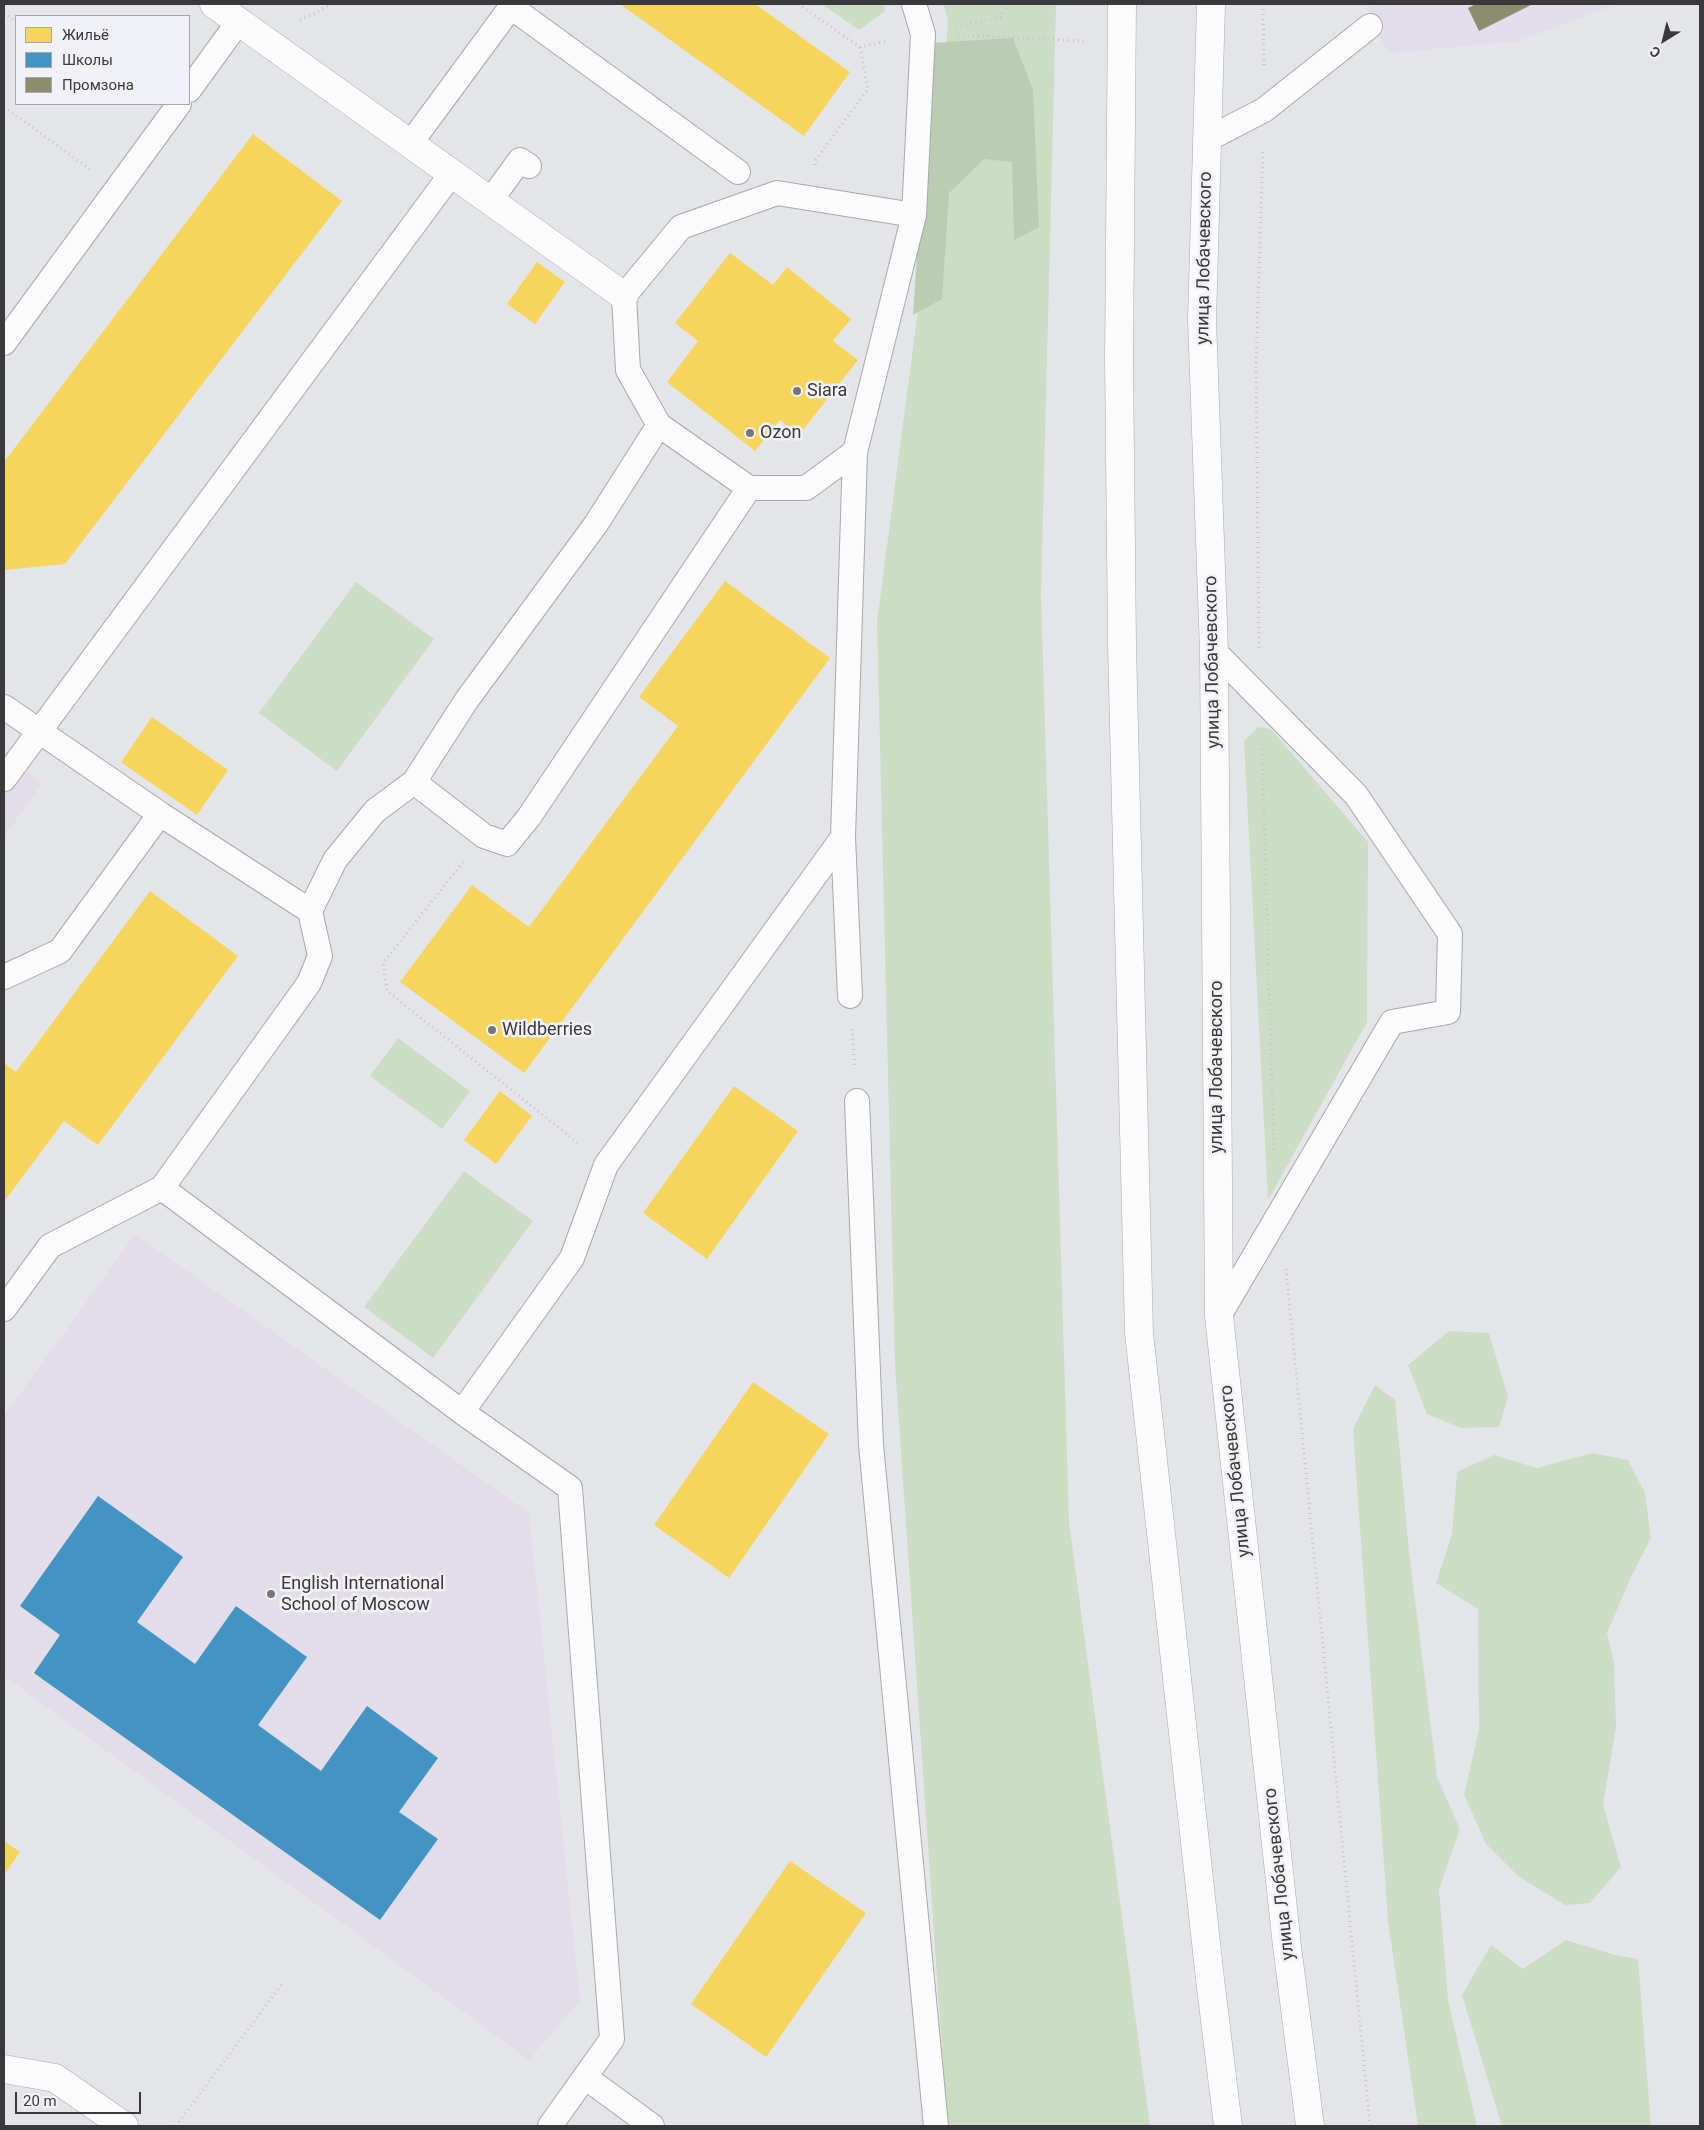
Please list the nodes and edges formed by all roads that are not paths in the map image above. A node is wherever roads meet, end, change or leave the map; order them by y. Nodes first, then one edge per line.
1 (214, 4) edge
2 (914, 4) edge
3 (1122, 4) edge
4 (1211, 4) edge
5 (509, 5) edge
6 (239, 21) junction
7 (1370, 26) dead end
8 (190, 89) edge
9 (178, 105) edge
10 (1208, 139) junction
11 (410, 144) junction
12 (529, 166) dead end
13 (738, 172) dead end
14 (452, 174) junction
15 (490, 201) junction
16 (914, 215) junction
17 (624, 296) junction
18 (4, 343) edge
19 (659, 425) junction
20 (855, 452) junction
21 (749, 488) junction
22 (1214, 651) junction
23 (4, 707) edge
24 (39, 732) junction
25 (4, 778) edge
26 (414, 782) junction
27 (160, 814) junction
28 (843, 837) junction
29 (310, 911) junction
30 (4, 977) edge
31 (850, 996) road end
32 (857, 1101) road end
33 (162, 1188) junction
34 (4, 1309) edge
35 (1219, 1316) junction
36 (462, 1412) junction
37 (4, 2069) edge
38 (585, 2077) junction
39 (124, 2126) edge
40 (550, 2126) edge
41 (652, 2126) edge
42 (936, 2126) edge
43 (1228, 2126) edge
44 (1310, 2126) edge

1 - 6 main road
2 - 16 lane
3 - 43 main road
4 - 10 main road, улица Лобачевского
5 - 11 lane
5 - 13 lane
6 - 8 lane
6 - 11 main road
7 - 10 lane
9 - 18 lane
10 - 22 main road, улица Лобачевского
11 - 14 main road
12 - 15 lane
14 - 15 main road
14 - 24 lane
15 - 17 main road
16 - 17 lane
16 - 20 lane
17 - 19 lane
19 - 21 lane
19 - 26 lane
20 - 21 lane
20 - 28 lane
21 - 26 lane
22 - 35 main road, улица Лобачевского
22 - 35 lane
23 - 24 lane
24 - 25 lane
24 - 27 lane
26 - 29 lane
27 - 29 lane
27 - 30 lane
28 - 31 lane
28 - 36 lane
29 - 33 lane
32 - 42 lane
33 - 34 lane
33 - 36 lane
35 - 44 main road, улица Лобачевского
36 - 38 lane
37 - 39 main road
38 - 40 lane
38 - 41 lane

